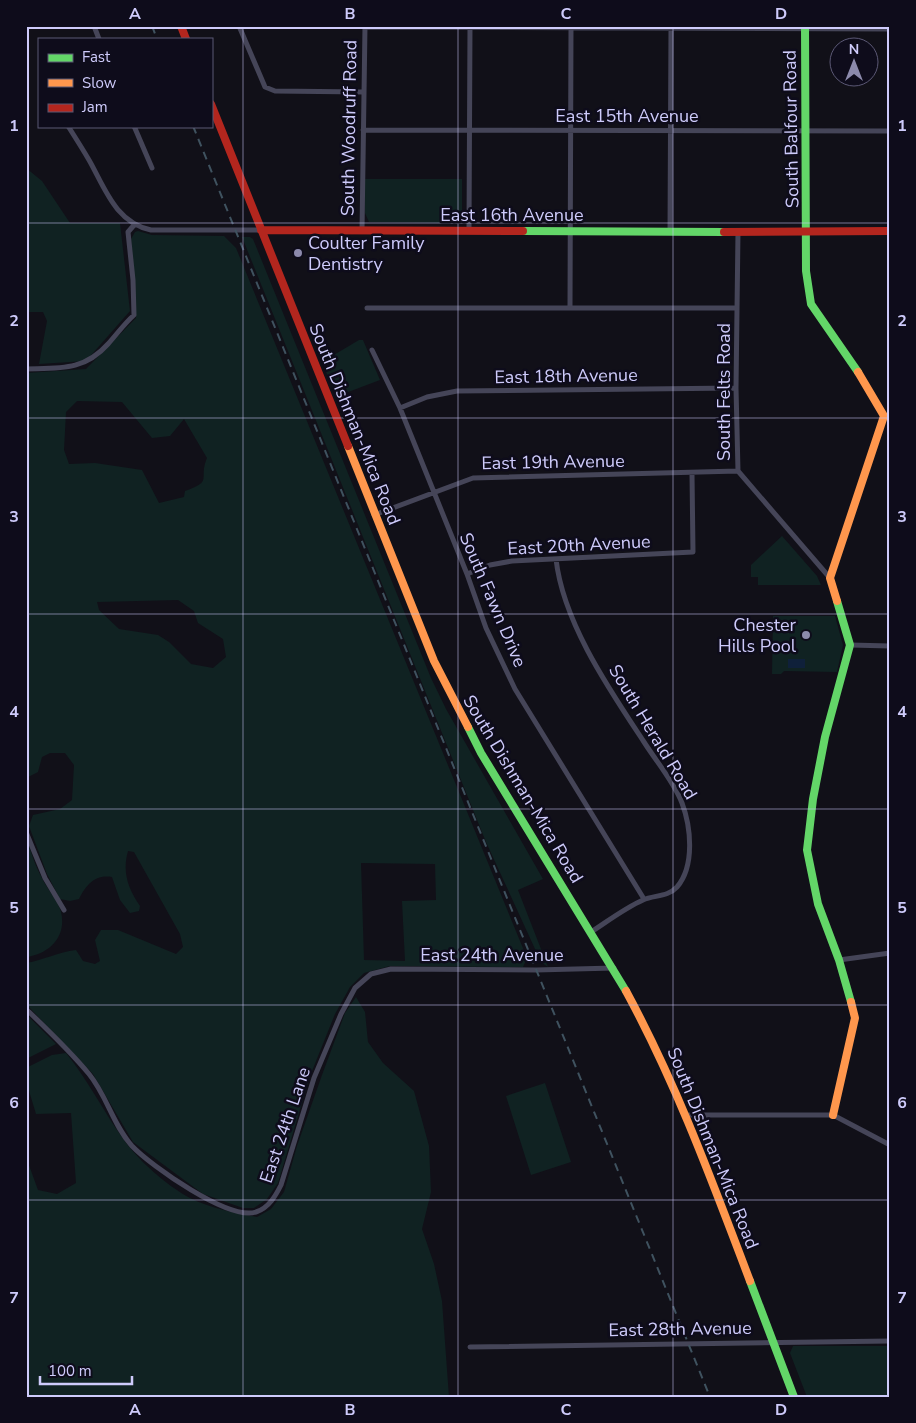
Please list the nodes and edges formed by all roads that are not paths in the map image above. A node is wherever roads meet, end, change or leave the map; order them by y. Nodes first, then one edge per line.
1 (94, 26) edge
2 (181, 26) edge
3 (239, 26) edge
4 (365, 27) edge
5 (470, 27) edge
6 (805, 27) edge
7 (571, 28) edge
8 (672, 28) edge
9 (890, 29) edge
10 (99, 38) edge
11 (186, 38) edge
12 (363, 92) junction
13 (212, 107) edge
14 (69, 128) edge
15 (135, 128) edge
16 (469, 129) junction
17 (570, 129) junction
18 (670, 129) junction
19 (364, 130) junction
20 (890, 130) edge
21 (807, 131) junction
22 (152, 168) dead end
23 (135, 224) junction
24 (261, 230) junction
25 (362, 230) junction
26 (468, 230) junction
27 (571, 230) junction
28 (807, 231) junction
29 (890, 231) edge
30 (670, 232) junction
31 (738, 232) junction
32 (367, 308) dead end
33 (570, 308) junction
34 (737, 308) junction
35 (372, 350) dead end
36 (26, 370) edge
37 (736, 388) junction
38 (400, 408) junction
39 (887, 417) edge
40 (738, 471) junction
41 (692, 474) junction
42 (433, 493) junction
43 (374, 515) junction
44 (556, 559) junction
45 (467, 574) junction
46 (830, 578) junction
47 (850, 645) junction
48 (890, 646) edge
49 (26, 832) edge
50 (644, 899) junction
51 (64, 910) dead end
52 (591, 932) junction
53 (890, 952) edge
54 (839, 960) junction
55 (614, 968) junction
56 (371, 974) joint
57 (26, 1009) edge
58 (687, 1115) junction
59 (834, 1115) junction
60 (890, 1145) edge
61 (773, 1341) junction
62 (890, 1341) edge
63 (470, 1347) dead end
64 (794, 1397) edge

1 - 10 street
2 - 11 main road
3 - 12 street
4 - 5 street
4 - 12 street, South Woodruff Road
5 - 7 street
5 - 16 street
6 - 8 street
6 - 9 street
6 - 21 main road, South Balfour Road
7 - 8 street
7 - 17 street
8 - 18 street
12 - 19 street, South Woodruff Road
13 - 24 main road, South Dishman-Mica Road
14 - 23 street
15 - 22 street
16 - 17 street, East 15th Avenue
16 - 19 street, East 15th Avenue
16 - 26 street
17 - 18 street, East 15th Avenue
17 - 27 street
18 - 21 street, East 15th Avenue
18 - 30 street
19 - 25 street, South Woodruff Road
20 - 21 street, East 15th Avenue
21 - 28 main road, South Balfour Road
23 - 24 street, East 16th Avenue
23 - 36 street
24 - 25 main road, East 16th Avenue
24 - 43 main road, South Dishman-Mica Road
25 - 26 main road, East 16th Avenue
26 - 27 main road, East 16th Avenue
27 - 30 main road, East 16th Avenue
27 - 33 street
28 - 29 main road, East 16th Avenue
28 - 31 main road, East 16th Avenue
28 - 39 main road, South Balfour Road
30 - 31 main road, East 16th Avenue
31 - 34 street, South Felts Road
32 - 33 street
33 - 34 street
34 - 37 street, South Felts Road
35 - 38 street, South Fawn Drive
37 - 38 street, East 18th Avenue
37 - 40 street, South Felts Road
38 - 42 street, South Fawn Drive
39 - 46 main road
40 - 41 street, East 19th Avenue
40 - 46 street, South Felts Road
41 - 42 street, East 19th Avenue
41 - 44 street, East 20th Avenue
42 - 43 street, East 19th Avenue
42 - 45 street, South Fawn Drive
43 - 52 main road, South Dishman-Mica Road
44 - 45 street, East 20th Avenue
44 - 50 street, South Herald Road
45 - 50 street, South Fawn Drive
46 - 47 main road
47 - 48 street
47 - 54 main road
49 - 51 street
50 - 52 street, South Herald Road
52 - 55 main road, South Dishman-Mica Road
53 - 54 street
54 - 59 main road
55 - 56 street, East 24th Avenue
55 - 58 main road, South Dishman-Mica Road
56 - 57 street, East 24th Lane
58 - 59 street
58 - 61 main road, South Dishman-Mica Road
59 - 60 street
61 - 62 street, East 28th Avenue
61 - 63 street, East 28th Avenue
61 - 64 main road, South Dishman-Mica Road

